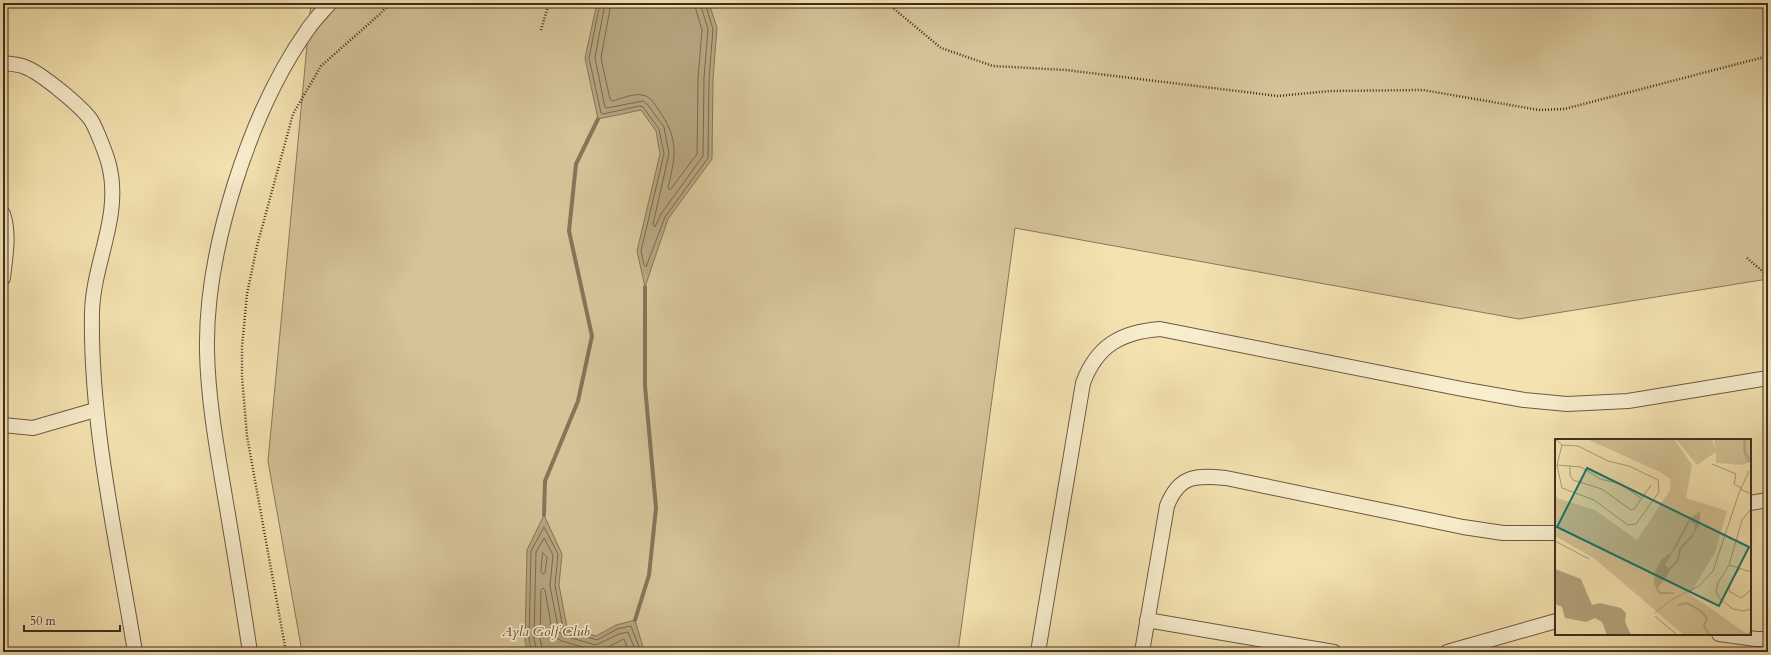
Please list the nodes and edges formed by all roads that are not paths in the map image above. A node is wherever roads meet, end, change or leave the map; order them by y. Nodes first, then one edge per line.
1 (330, 3) edge
2 (3, 63) edge
3 (3, 214) edge
4 (3, 278) edge
5 (1768, 378) edge
6 (95, 410) junction
7 (3, 425) edge
8 (1768, 500) edge
9 (1751, 503) edge
10 (1555, 534) edge
11 (1147, 620) junction
12 (1555, 621) edge
13 (1725, 635) edge
14 (1768, 639) edge
15 (135, 652) edge
16 (250, 652) edge
17 (1038, 652) edge
18 (1142, 652) edge
19 (1334, 652) edge
20 (1447, 652) edge

1 - 16 street
2 - 6 street
3 - 4 street
5 - 17 street
6 - 7 street
6 - 15 street
8 - 9 street
10 - 11 street
11 - 18 street
11 - 19 street
12 - 20 street
13 - 14 street

